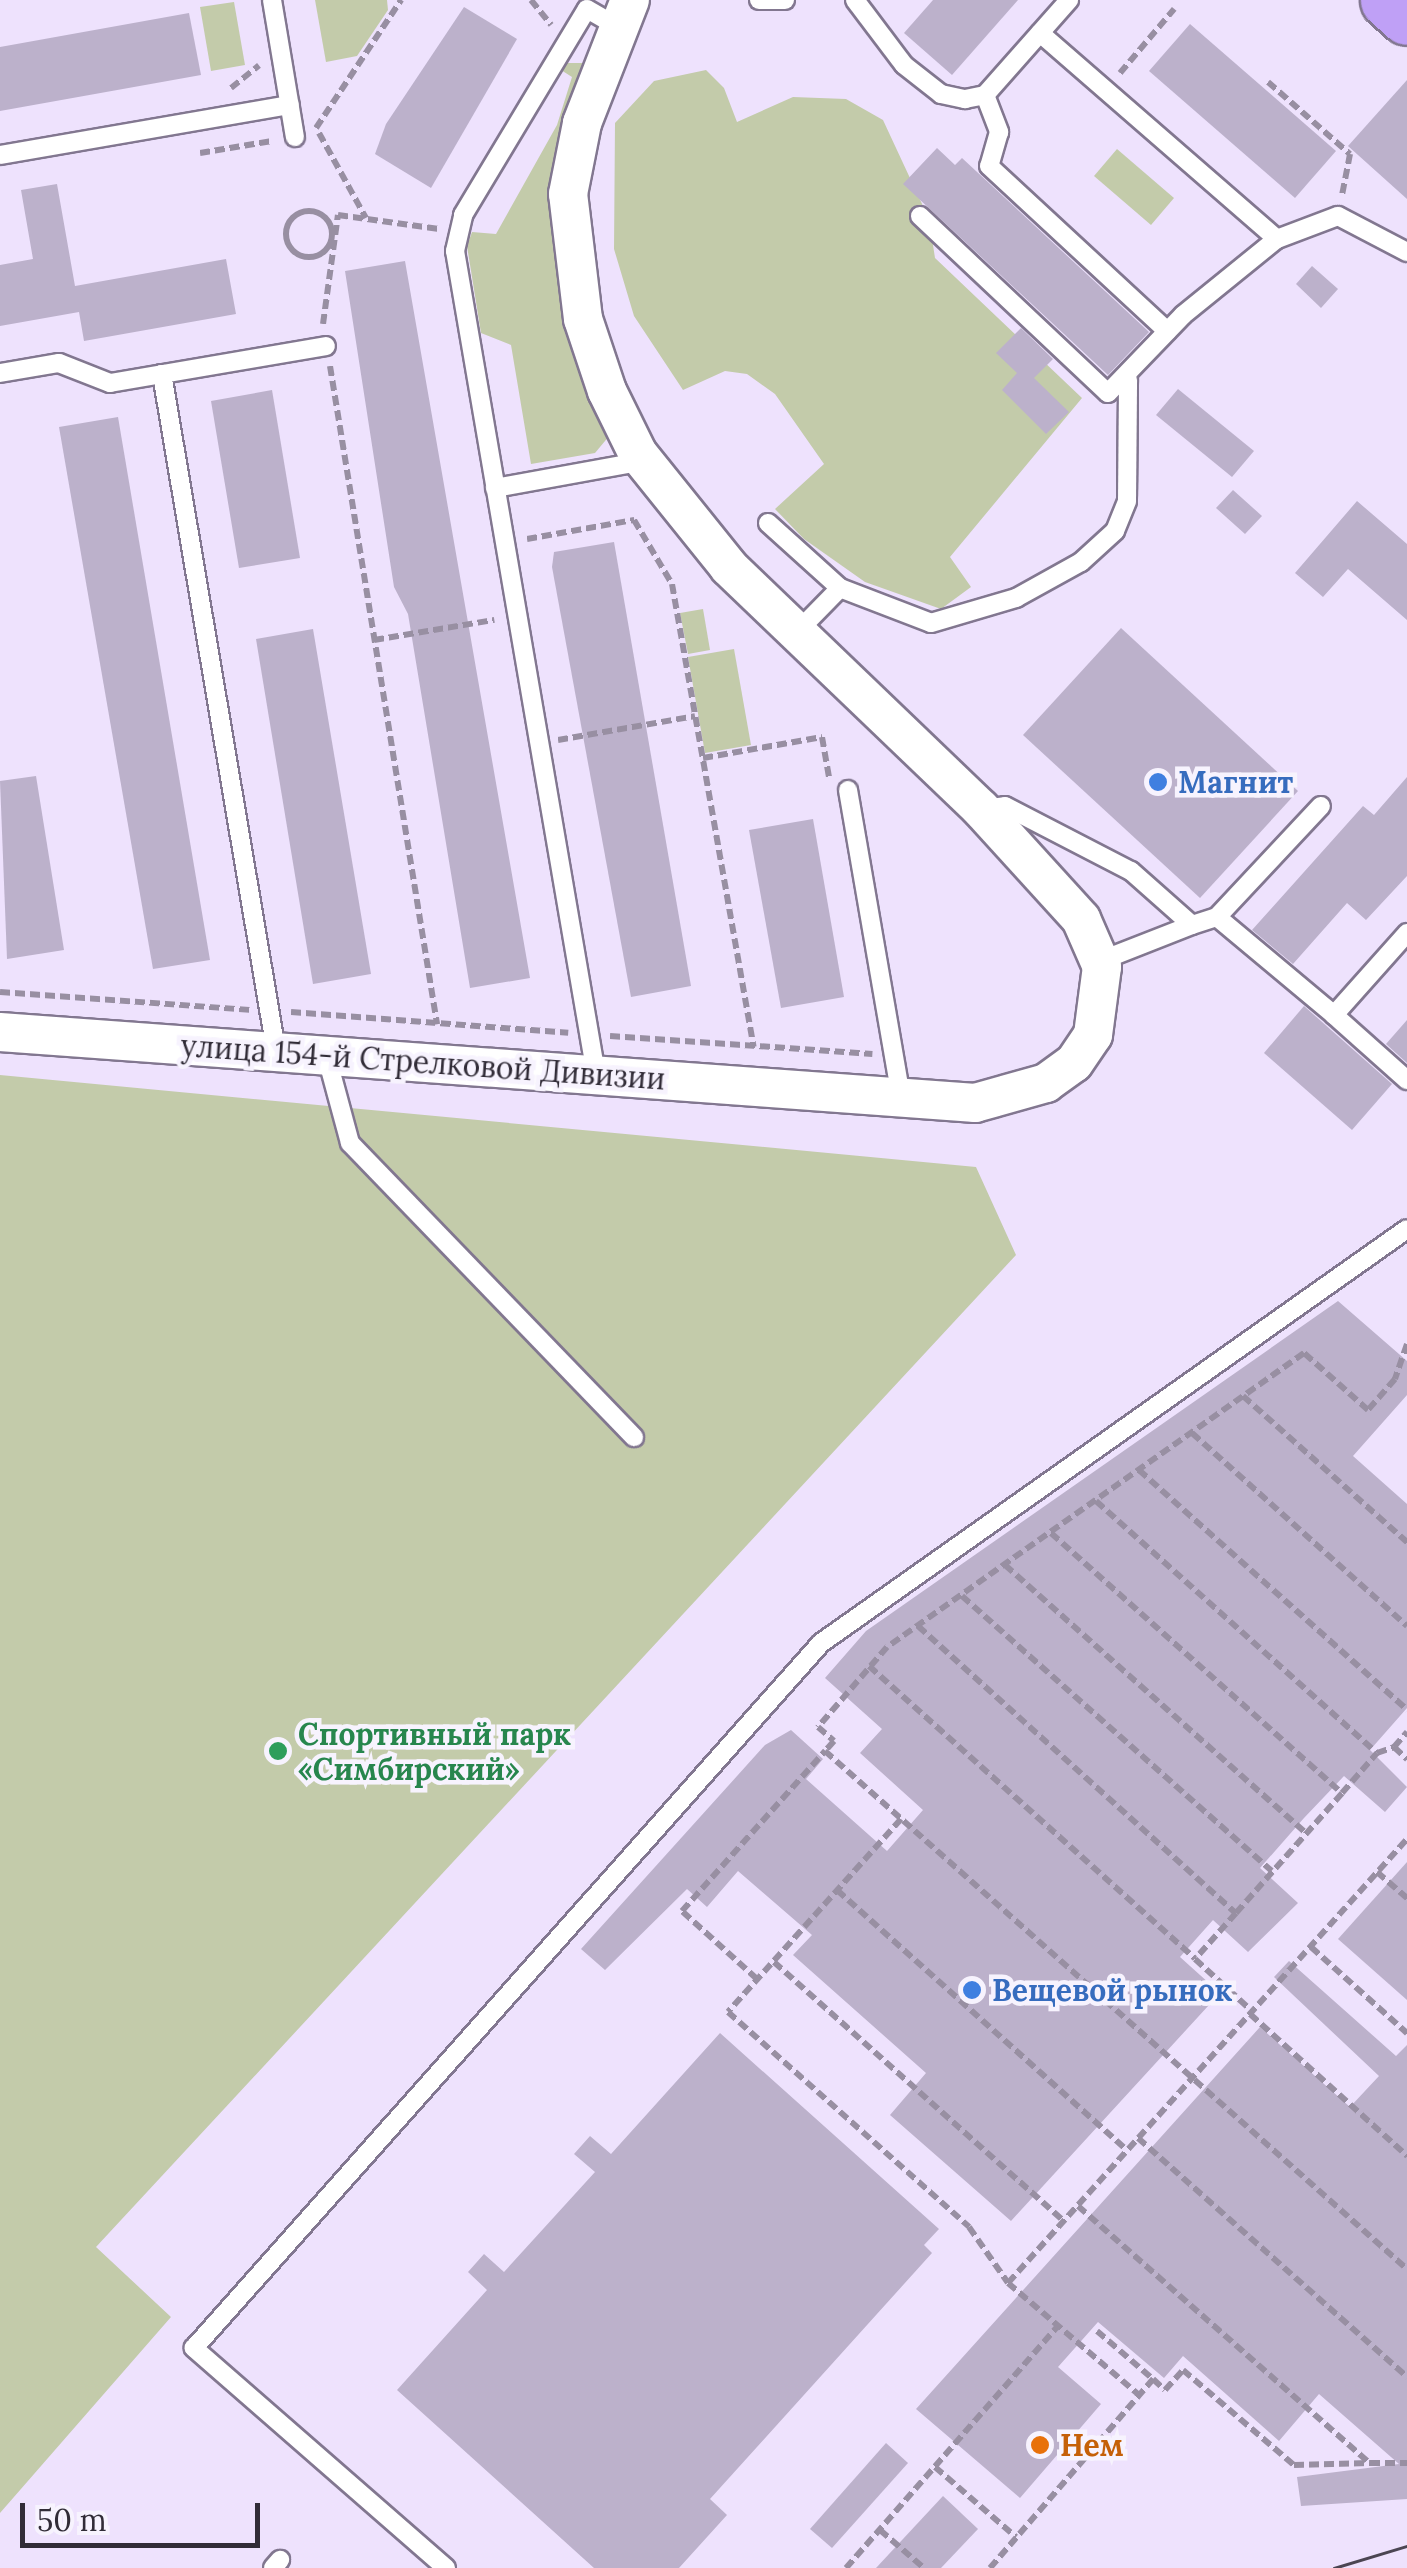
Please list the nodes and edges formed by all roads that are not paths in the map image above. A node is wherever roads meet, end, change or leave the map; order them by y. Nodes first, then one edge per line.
1 (272, 0) edge
2 (759, 0) edge
3 (784, 0) edge
4 (856, 0) edge
5 (1068, 0) edge
6 (1388, 0) edge
7 (601, 8) edge
8 (1407, 17) edge
9 (1040, 33) junction
10 (985, 95) junction
11 (290, 105) junction
12 (295, 137) dead end
13 (0, 155) edge
14 (920, 216) dead end
15 (1277, 239) junction
16 (1407, 252) edge
17 (1168, 331) junction
18 (326, 346) road end
19 (0, 373) edge
20 (162, 374) junction
21 (1128, 380) junction
22 (644, 461) junction
23 (495, 488) junction
24 (768, 523) dead end
25 (840, 588) junction
26 (796, 633) junction
27 (840, 791) road end
28 (1322, 806) dead end
29 (981, 810) junction
30 (1217, 916) junction
31 (1192, 924) junction
32 (1407, 933) edge
33 (1100, 961) junction
34 (1334, 1015) junction
35 (0, 1032) edge
36 (276, 1050) junction
37 (326, 1054) junction
38 (596, 1074) junction
39 (1407, 1080) edge
40 (900, 1098) junction
41 (1407, 1229) edge
42 (634, 1437) dead end
43 (446, 2568) edge

1 - 11 lane
2 - 3 lane
4 - 10 lane
5 - 9 lane
6 - 8 highway
7 - 22 street
7 - 23 lane
9 - 10 lane
9 - 15 lane
10 - 17 lane
11 - 12 lane
11 - 13 lane
14 - 21 lane
15 - 16 lane
15 - 17 lane
17 - 21 lane
18 - 20 lane
19 - 20 lane
20 - 36 lane
21 - 25 lane
22 - 23 lane
22 - 26 street
23 - 38 lane
24 - 25 lane
25 - 26 lane
26 - 29 street
27 - 40 lane
28 - 30 lane
29 - 31 lane
29 - 33 street
30 - 31 lane
30 - 34 lane
31 - 33 lane
32 - 34 lane
33 - 40 street, улица 154-й Стрелковой Дивизии
34 - 39 lane
35 - 36 street, улица 154-й Стрелковой Дивизии
36 - 37 street, улица 154-й Стрелковой Дивизии
37 - 38 street, улица 154-й Стрелковой Дивизии
37 - 42 lane
38 - 40 street, улица 154-й Стрелковой Дивизии
41 - 43 lane

